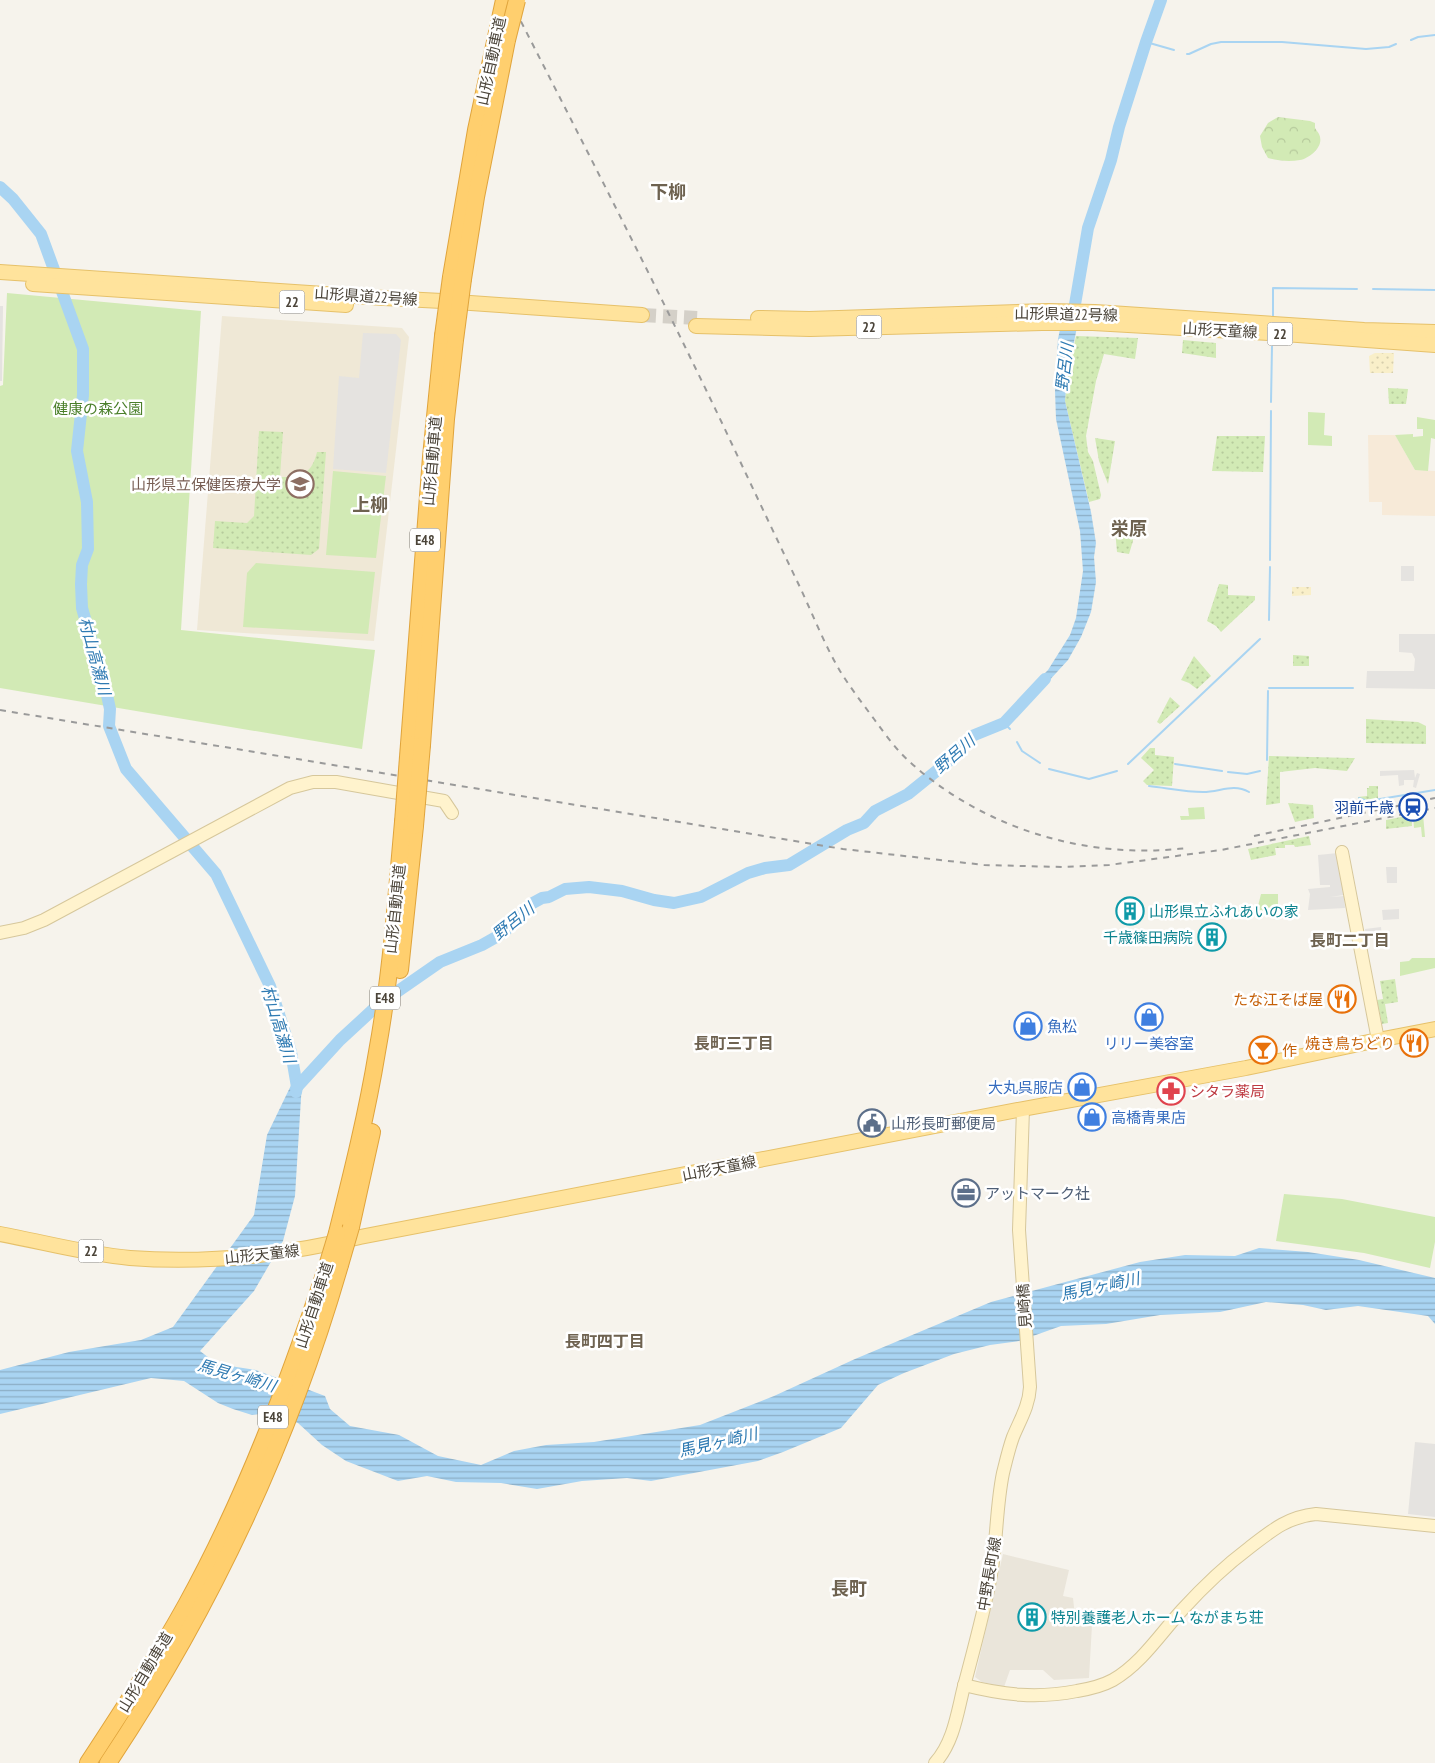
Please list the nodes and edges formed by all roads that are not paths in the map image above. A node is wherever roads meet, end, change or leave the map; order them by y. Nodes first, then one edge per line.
1 (504, 0) edge
2 (517, 0) edge
3 (502, 37) junction
4 (0, 272) edge
5 (22, 279) junction
6 (0, 281) edge
7 (1094, 318) junction
8 (697, 322) tunnel mouth
9 (1124, 325) joint
10 (1435, 332) edge
11 (1435, 345) edge
12 (452, 813) dead end
13 (409, 824) junction
14 (1342, 852) dead end
15 (0, 933) edge
16 (1435, 1029) edge
17 (1378, 1040) junction
18 (1023, 1109) junction
19 (344, 1230) junction
20 (0, 1234) edge
21 (1029, 1381) joint
22 (1435, 1526) edge
23 (178, 1633) junction
24 (964, 1685) junction
25 (88, 1763) edge
26 (108, 1763) edge
27 (934, 1763) edge

1 - 3 highway, 山形自動車道 / E48
2 - 3 highway, 山形自動車道 / E48, bridge
3 - 13 highway, 山形自動車道 / E48, bridge
4 - 5 main road, 山形県道22号線 / 22
5 - 5 main road, 山形県道22号線 / 22
5 - 6 main road, 山形県道22号線 / 22
7 - 8 main road, 山形県道22号線 / 22
7 - 9 main road, 山形県道22号線 / 22
7 - 10 main road, 山形県道22号線 / 22
9 - 11 main road, 山形天童線 / 22
12 - 15 street
13 - 19 highway, 山形自動車道 / E48
13 - 19 highway, 山形自動車道 / E48
14 - 17 street
16 - 17 main road, 山形天童線 / 22
17 - 18 main road, 山形天童線 / 22
18 - 20 main road, 山形天童線 / 22
18 - 21 street, 見崎橋
19 - 23 highway, 山形自動車道 / E48, bridge
21 - 24 street, 中野長町線
22 - 24 street
23 - 25 highway, 山形自動車道 / E48
23 - 26 highway, 山形自動車道 / E48
24 - 27 street, 中野長町線

